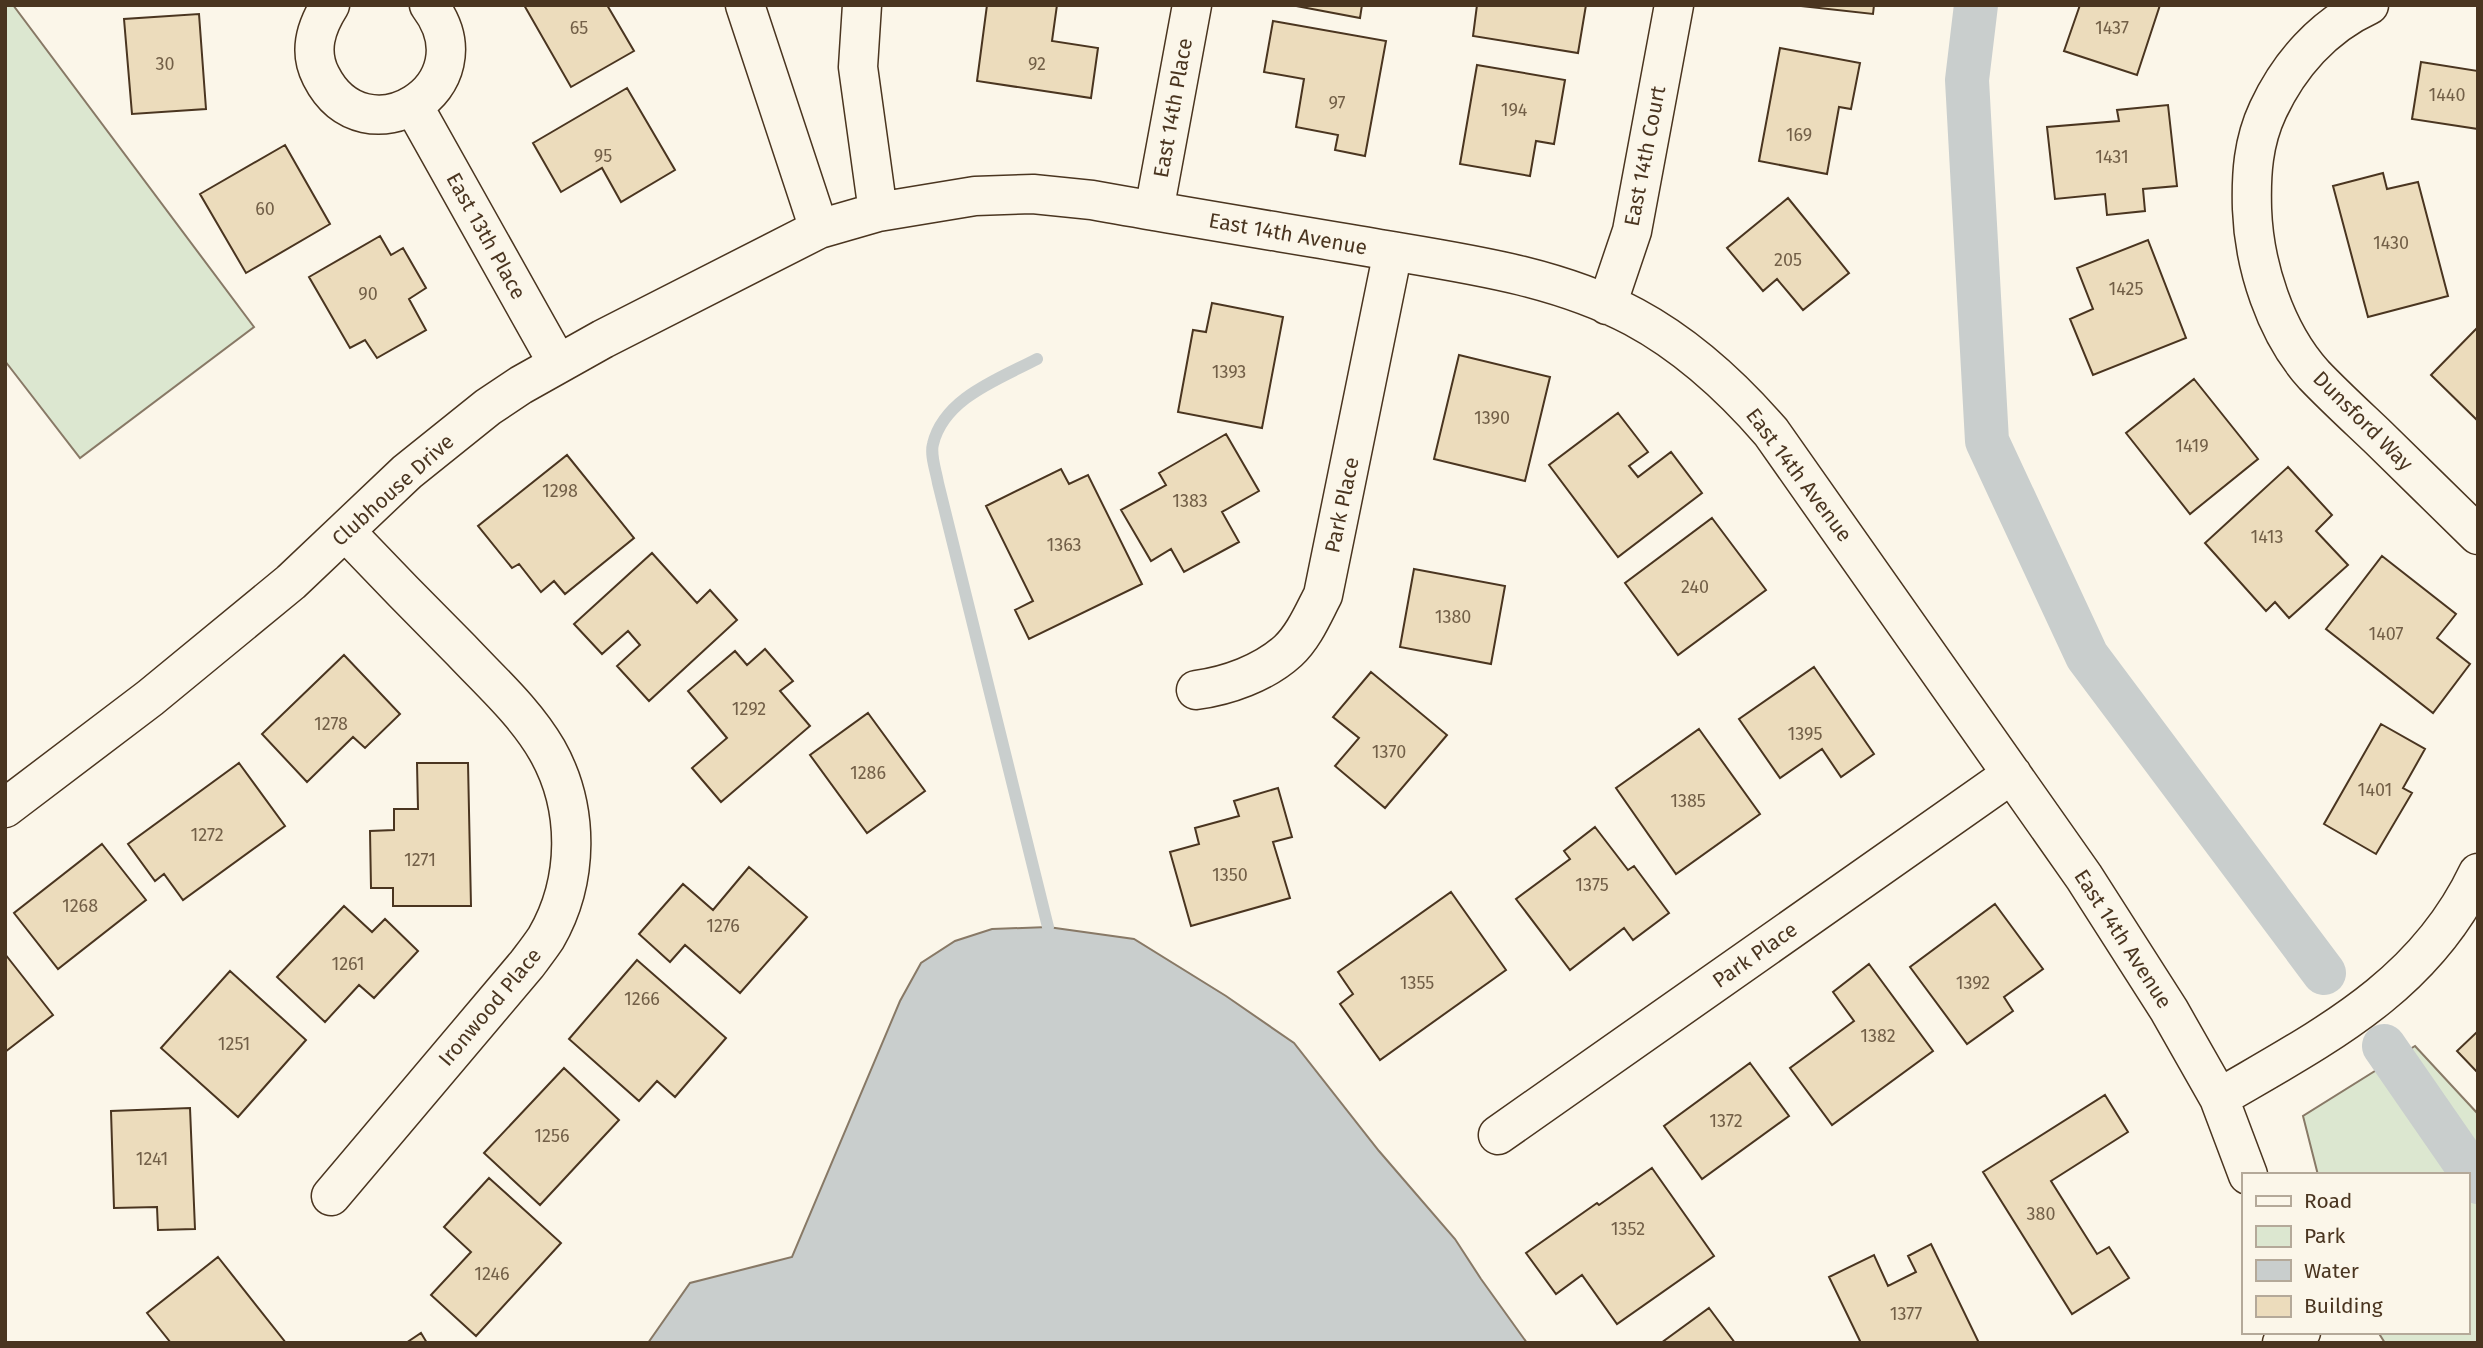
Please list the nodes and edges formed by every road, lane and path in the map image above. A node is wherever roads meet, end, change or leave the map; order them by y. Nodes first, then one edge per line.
1 (330, 5) edge
2 (429, 5) edge
3 (745, 5) edge
4 (862, 5) edge
5 (1192, 5) edge
6 (1674, 5) edge
7 (2369, 5) edge
8 (414, 107) junction
9 (1154, 211) junction
10 (878, 212) junction
11 (818, 229) junction
12 (1393, 251) junction
13 (1607, 305) junction
14 (558, 365) junction
15 (346, 532) junction
16 (2478, 535) edge
17 (1196, 690) dead end
18 (2012, 774) junction
19 (5, 808) edge
20 (2478, 873) edge
21 (2219, 1098) junction
22 (1498, 1135) dead end
23 (2247, 1173) edge
24 (331, 1196) dead end
25 (2298, 1334) edge
26 (2282, 1343) edge

1 - 8 street
2 - 8 street
3 - 11 street
4 - 10 street
5 - 9 street, East 14th Place
6 - 13 street, East 14th Court
7 - 16 street, Dunsford Way
8 - 14 street, East 13th Place
9 - 10 street, East 14th Avenue
9 - 12 street, East 14th Avenue
10 - 11 street, East 14th Avenue
11 - 14 street, Clubhouse Drive
12 - 13 street, East 14th Avenue
12 - 17 street, Park Place
13 - 18 street, East 14th Avenue
14 - 15 street, Clubhouse Drive
15 - 19 street, Clubhouse Drive
15 - 24 street, Ironwood Place
18 - 21 street, East 14th Avenue
18 - 22 street, Park Place
20 - 21 street
21 - 23 street, East 14th Avenue
25 - 26 street

